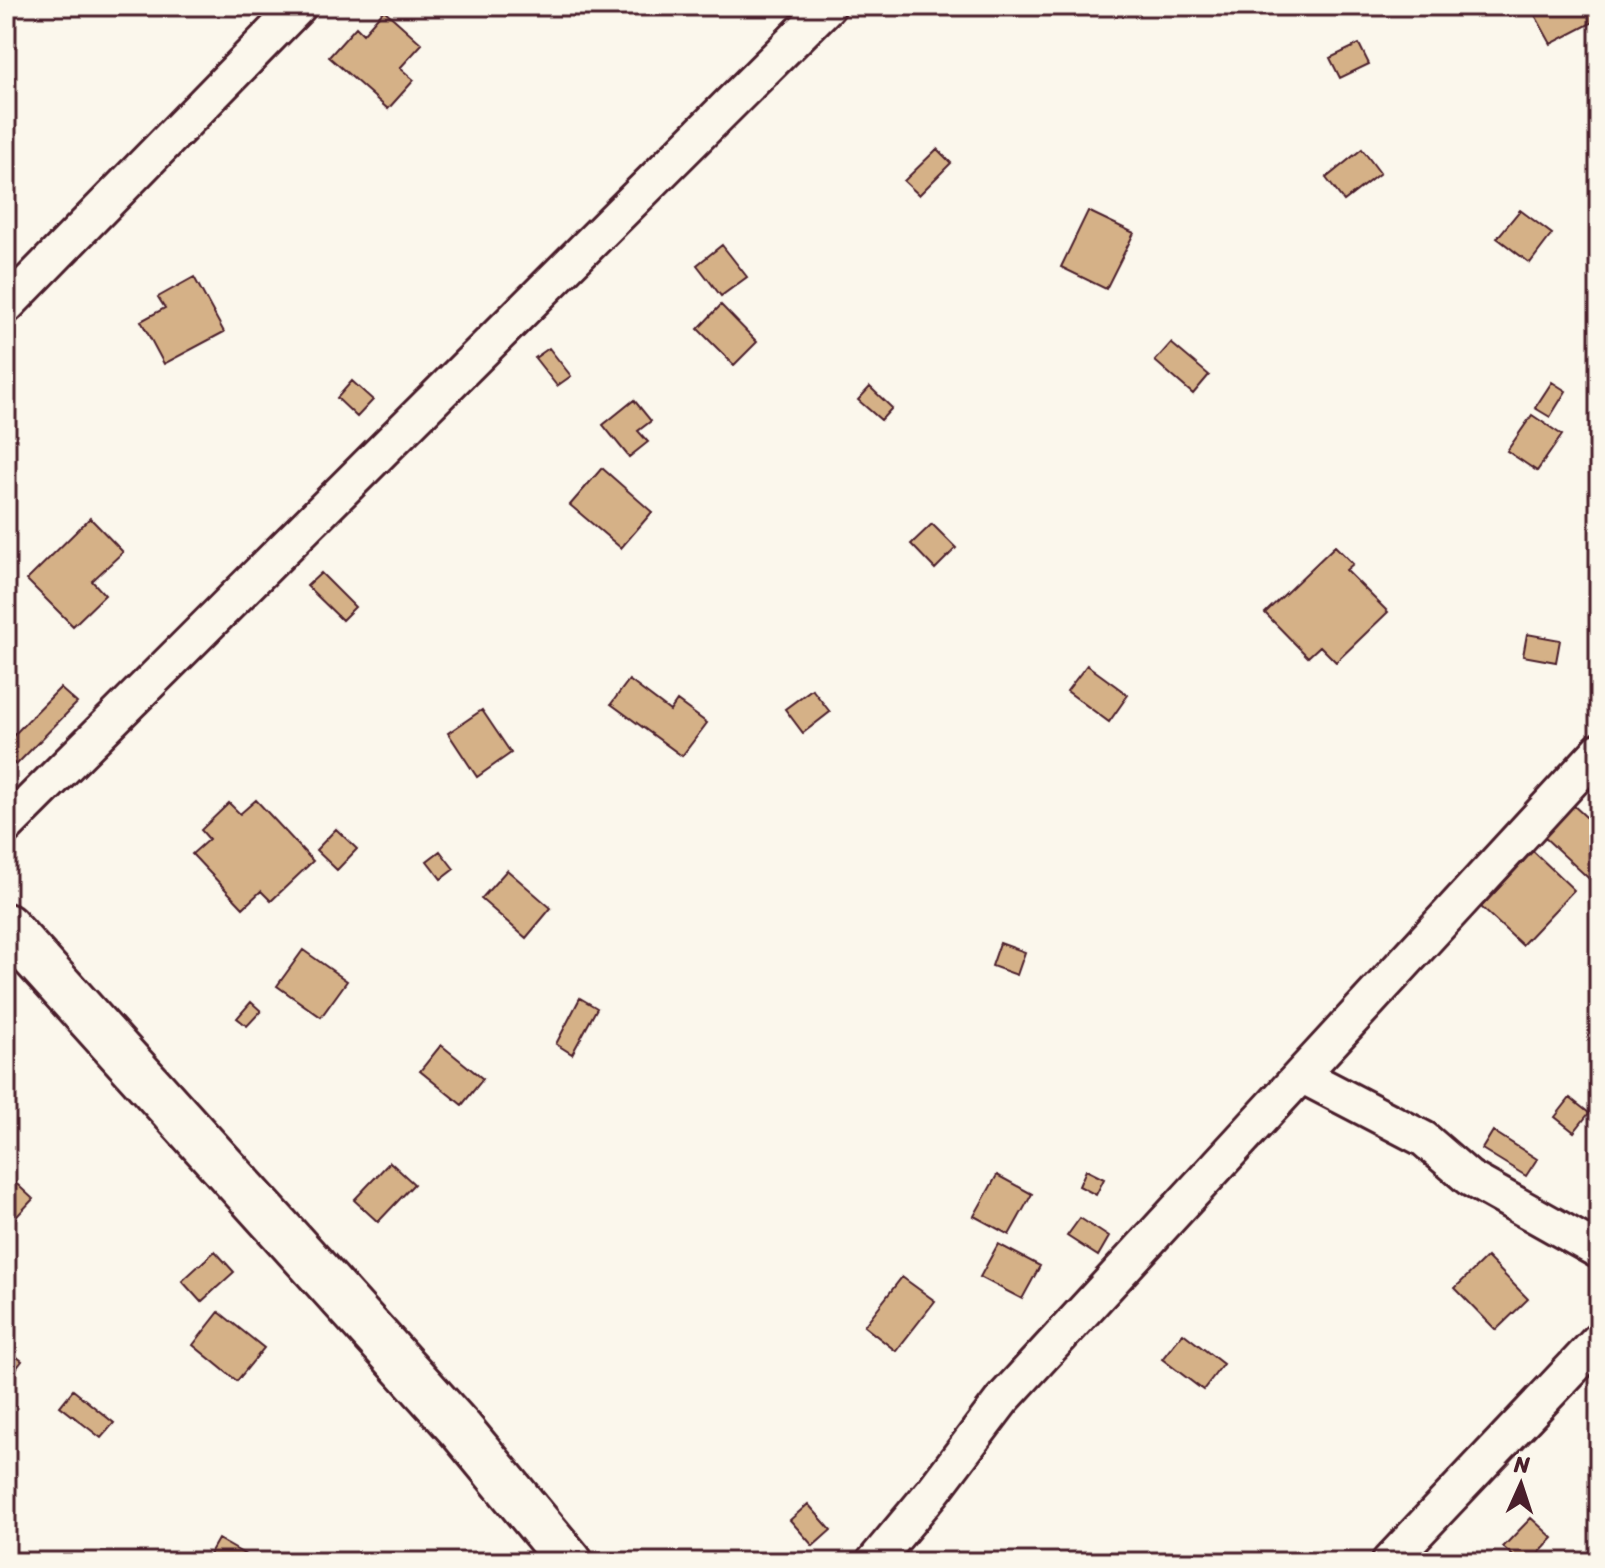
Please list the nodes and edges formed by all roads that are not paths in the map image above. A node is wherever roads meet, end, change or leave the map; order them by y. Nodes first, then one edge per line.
1 (299, 6) edge
2 (828, 6) edge
3 (6, 306) edge
4 (1599, 751) edge
5 (6, 826) edge
6 (6, 926) edge
7 (1301, 1075) junction
8 (1599, 1251) edge
9 (1599, 1340) edge
10 (570, 1562) edge
11 (874, 1562) edge
12 (1389, 1562) edge

1 - 3 street
2 - 5 street
4 - 7 street
6 - 10 street
7 - 8 street
7 - 11 street
9 - 12 street

